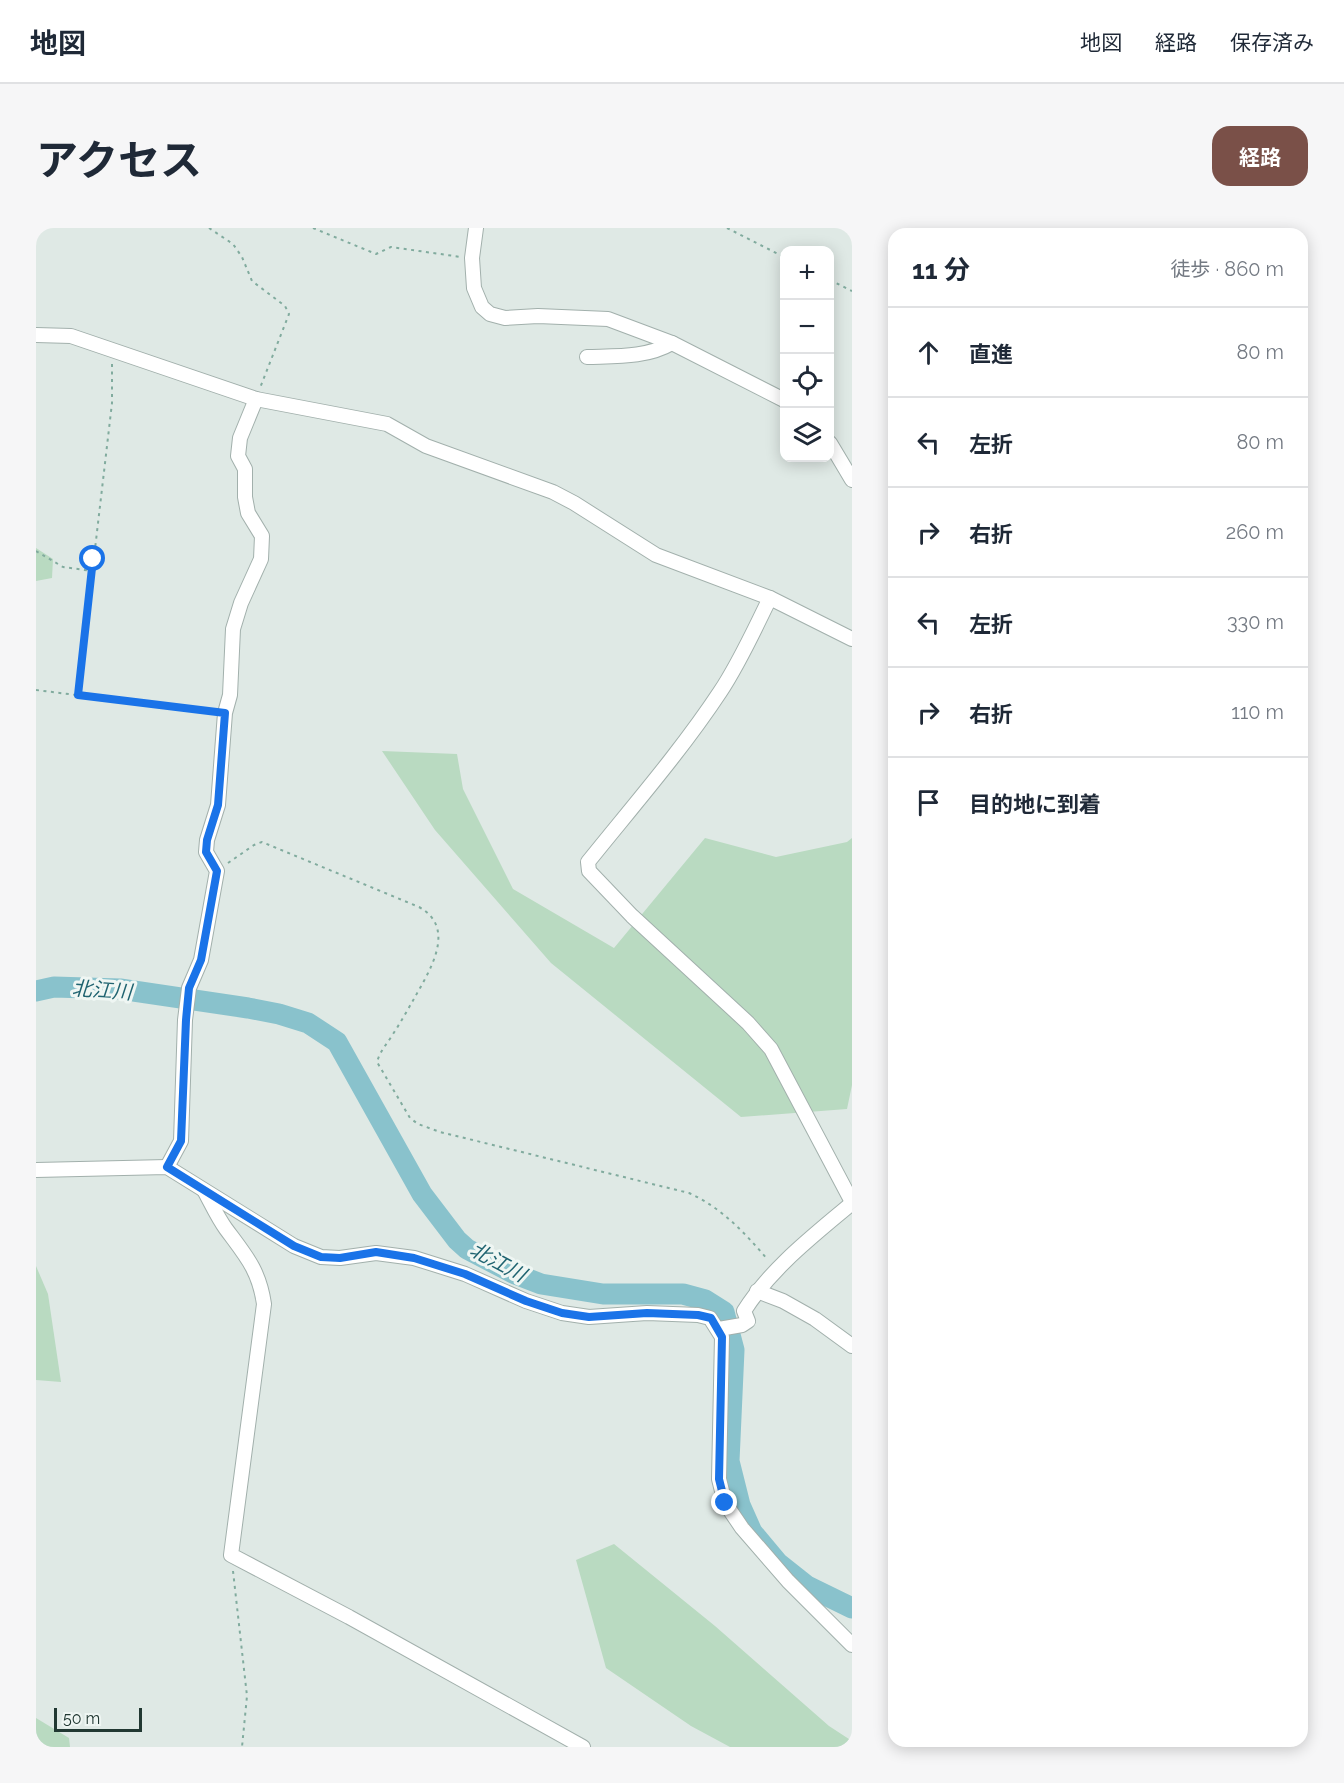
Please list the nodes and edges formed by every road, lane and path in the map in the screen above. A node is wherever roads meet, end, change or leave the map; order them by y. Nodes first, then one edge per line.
1 (209, 228) edge
2 (313, 228) edge
3 (476, 228) edge
4 (727, 228) edge
5 (780, 255) edge
6 (472, 258) junction
7 (834, 282) edge
8 (852, 291) edge
9 (36, 335) edge
10 (672, 343) junction
11 (112, 349) junction
12 (587, 357) dead end
13 (780, 398) edge
14 (256, 399) junction
15 (834, 450) edge
16 (852, 480) edge
17 (36, 551) edge
18 (92, 571) junction
19 (770, 598) junction
20 (852, 639) edge
21 (36, 690) edge
22 (78, 695) junction
23 (225, 713) junction
24 (217, 871) junction
25 (167, 1167) junction
26 (36, 1170) edge
27 (204, 1191) junction
28 (852, 1202) edge
29 (776, 1269) junction
30 (757, 1291) junction
31 (719, 1329) junction
32 (852, 1346) edge
33 (231, 1555) junction
34 (852, 1645) edge
35 (242, 1747) edge
36 (583, 1747) edge

1 - 14 path
2 - 6 path
3 - 6 street
4 - 5 path
6 - 10 street
7 - 8 path
9 - 11 street
10 - 12 street
10 - 13 street
11 - 14 street
11 - 18 path
14 - 19 street
14 - 23 street
15 - 16 street
17 - 18 path
18 - 22 path
19 - 20 street
19 - 28 street
21 - 22 path
22 - 23 path
23 - 24 street
24 - 25 street
24 - 29 path
25 - 26 street
25 - 27 street
27 - 31 street
27 - 33 street
28 - 29 street
29 - 30 street
30 - 31 street
30 - 32 street
31 - 34 street
33 - 35 path
33 - 36 street

